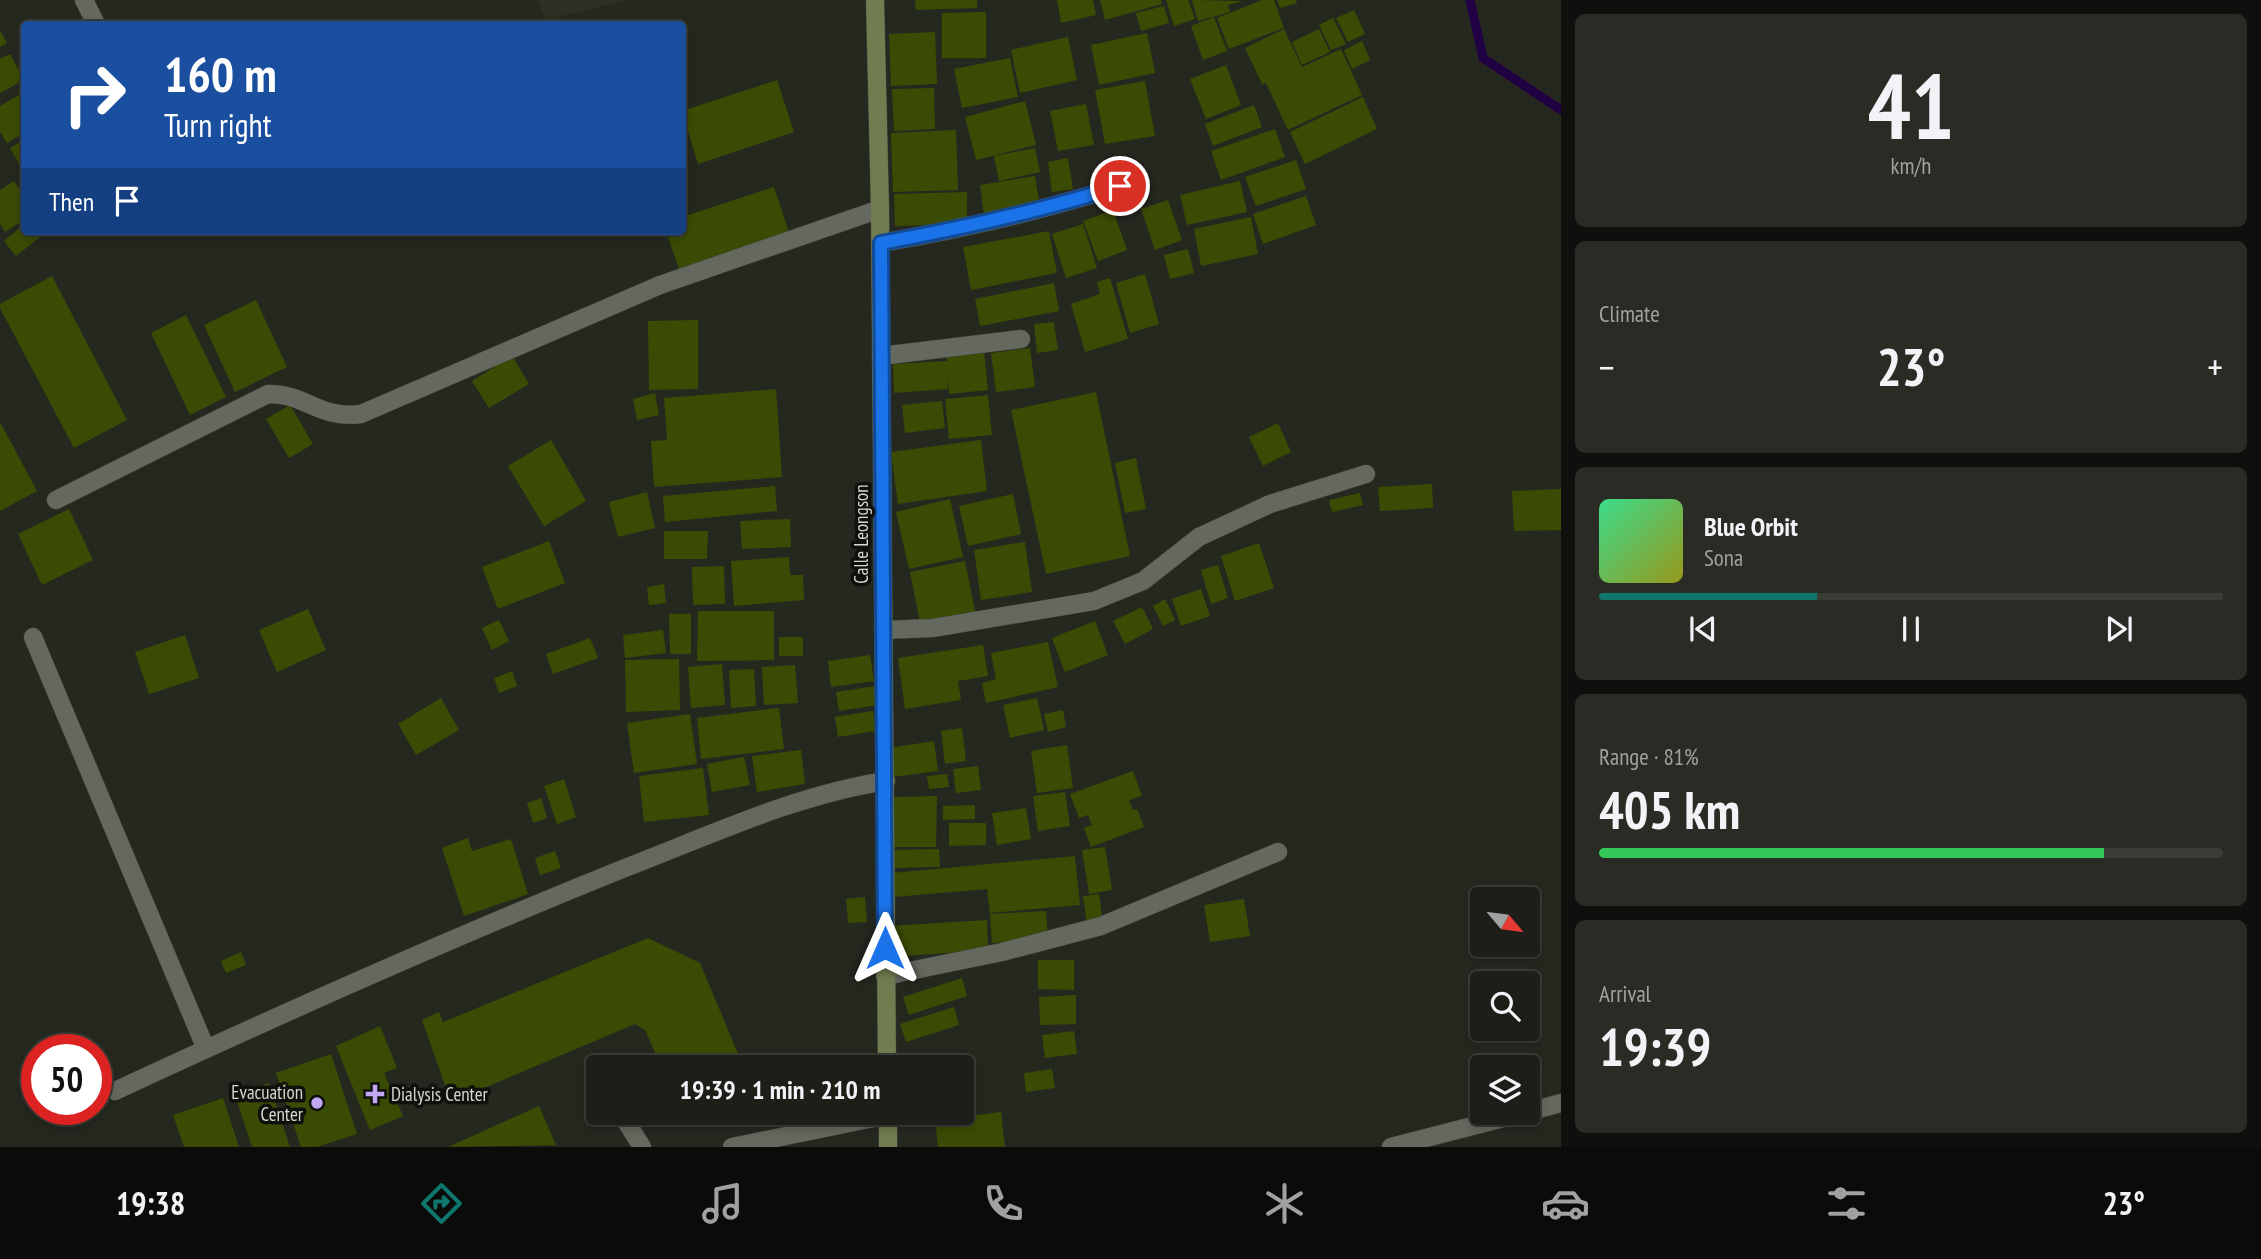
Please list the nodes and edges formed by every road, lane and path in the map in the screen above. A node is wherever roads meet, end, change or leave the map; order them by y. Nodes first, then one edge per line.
1 (84, 0) edge
2 (875, 0) edge
3 (94, 21) edge
4 (1120, 186) dead end
5 (880, 209) junction
6 (881, 243) junction
7 (1021, 339) dead end
8 (881, 356) junction
9 (1366, 474) dead end
10 (56, 500) dead end
11 (883, 630) junction
12 (33, 637) dead end
13 (886, 781) junction
14 (1278, 852) dead end
15 (885, 976) junction
16 (205, 1049) junction
17 (887, 1055) edge
18 (115, 1091) dead end
19 (1561, 1103) edge
20 (1540, 1108) edge
21 (628, 1125) edge
22 (836, 1125) edge
23 (888, 1125) edge
24 (1476, 1125) edge
25 (642, 1147) edge
26 (732, 1147) edge
27 (888, 1147) edge
28 (1391, 1147) edge

1 - 3 street
2 - 5 main road, Calle Leongson
4 - 6 street
5 - 6 main road, Calle Leongson
5 - 10 street
6 - 8 main road, Calle Leongson
7 - 8 street
8 - 11 main road, Calle Leongson
9 - 11 street
11 - 13 main road, Calle Leongson
12 - 16 street
13 - 15 main road, Calle Leongson
13 - 16 street
14 - 15 street
15 - 17 main road, Calle Leongson
16 - 18 street
19 - 20 street
21 - 25 street
22 - 26 street
23 - 27 main road
24 - 28 street

